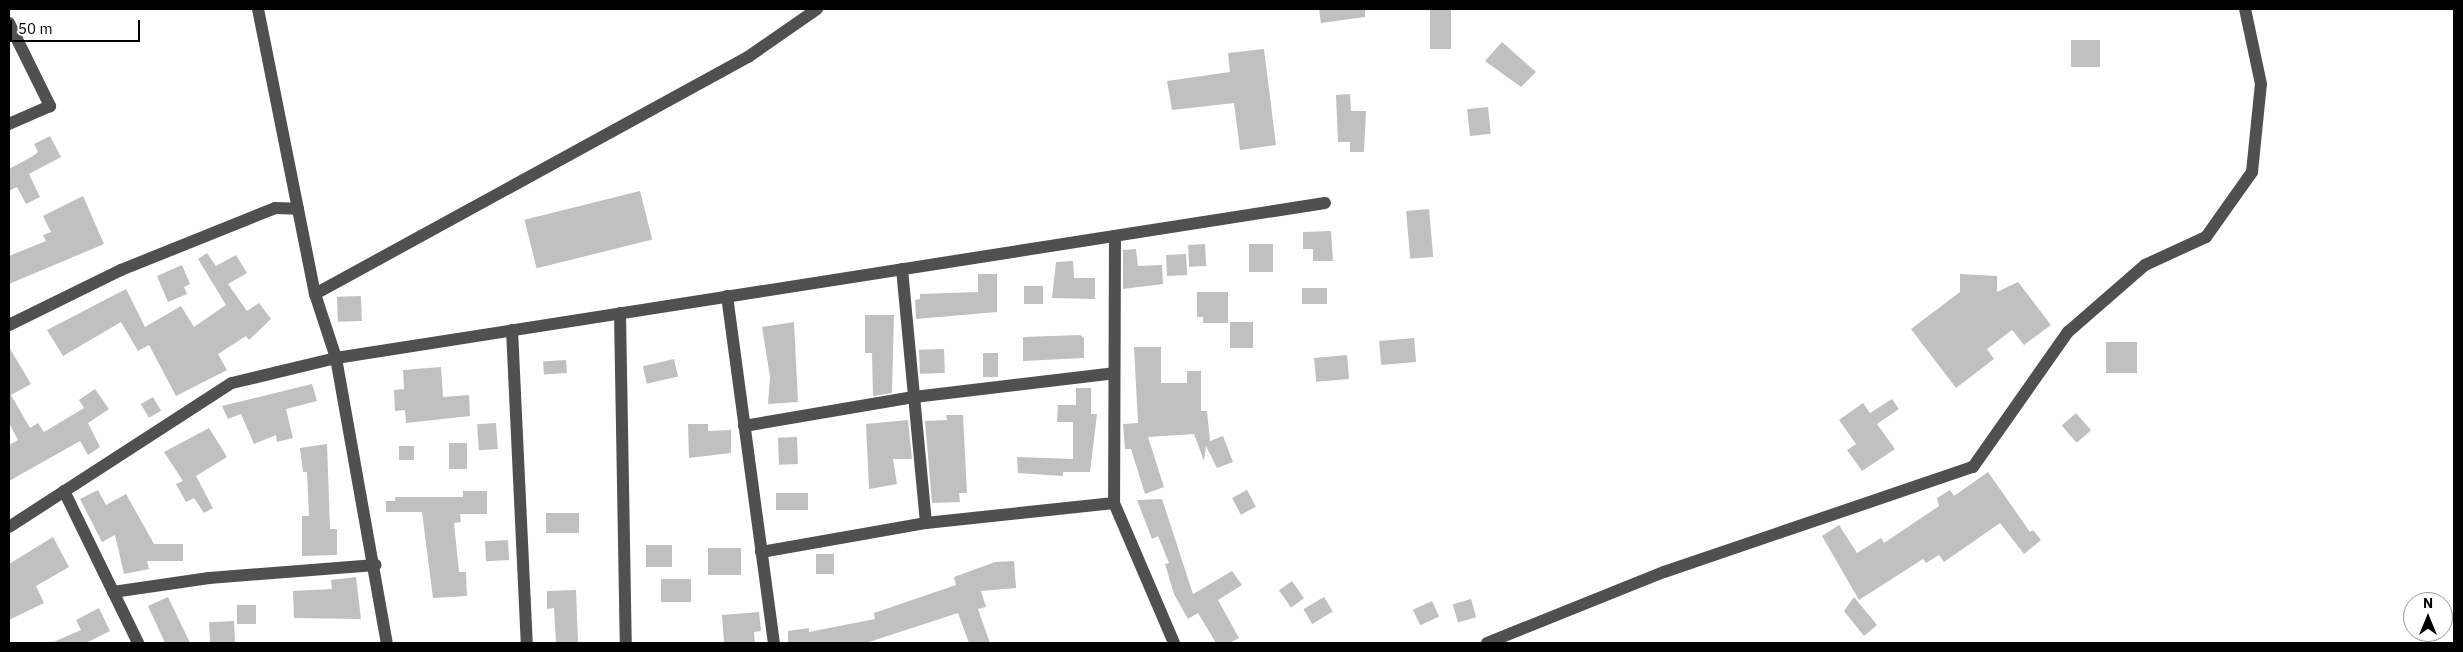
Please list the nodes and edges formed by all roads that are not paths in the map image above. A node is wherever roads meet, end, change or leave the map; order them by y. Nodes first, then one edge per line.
1 (258, 9) edge
2 (817, 9) edge
3 (2245, 9) edge
4 (9, 23) edge
5 (9, 124) edge
6 (1325, 203) dead end
7 (298, 209) junction
8 (1115, 236) junction
9 (902, 269) junction
10 (315, 294) junction
11 (727, 296) junction
12 (620, 313) junction
13 (9, 324) edge
14 (512, 330) junction
15 (336, 358) junction
16 (1114, 374) junction
17 (914, 397) junction
18 (744, 426) junction
19 (64, 491) junction
20 (1114, 503) junction
21 (926, 523) junction
22 (9, 527) edge
23 (761, 552) junction
24 (375, 565) junction
25 (113, 592) junction
26 (138, 643) edge
27 (387, 643) edge
28 (527, 643) edge
29 (626, 643) edge
30 (774, 643) edge
31 (1174, 643) edge
32 (1487, 643) edge

1 - 7 street
2 - 10 street
3 - 32 street
4 - 5 street
6 - 8 street
7 - 10 street
7 - 13 street
8 - 9 street
8 - 16 street
9 - 11 street
9 - 17 street
10 - 15 street
11 - 12 street
11 - 18 street
12 - 14 street
12 - 29 street
14 - 15 street
14 - 28 street
15 - 19 street
15 - 24 street
16 - 17 street
16 - 20 street
17 - 18 street
17 - 21 street
18 - 23 street
19 - 22 street
19 - 25 street
20 - 21 street
20 - 31 street
21 - 23 street
23 - 30 street
24 - 25 street
24 - 27 street
25 - 26 street

